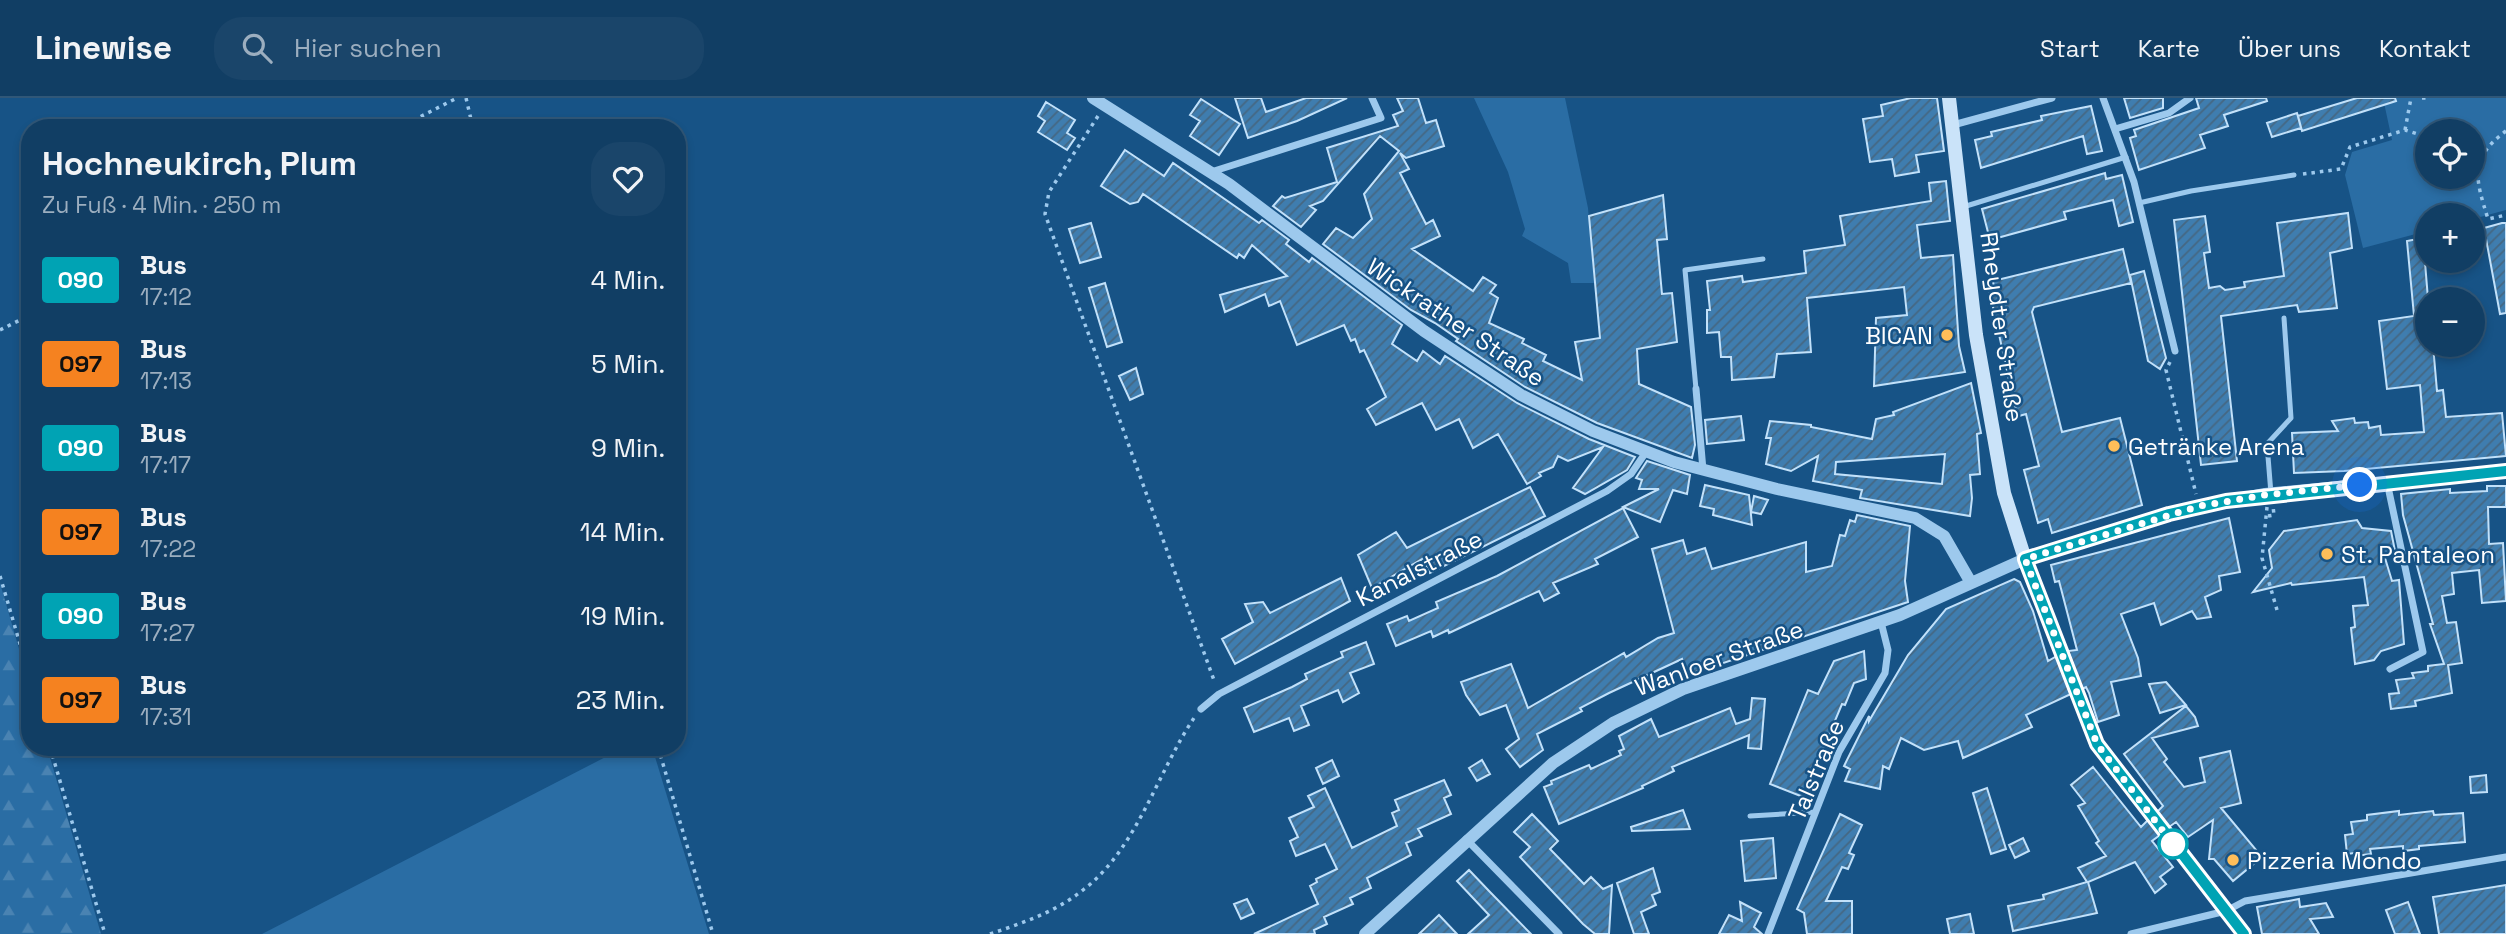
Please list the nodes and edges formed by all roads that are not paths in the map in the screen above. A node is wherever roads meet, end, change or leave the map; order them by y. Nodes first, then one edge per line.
1 (1093, 98) edge
2 (1372, 98) edge
3 (1949, 98) edge
4 (2052, 98) edge
5 (2103, 98) edge
6 (2190, 98) edge
7 (1107, 102) edge
8 (1953, 125) junction
9 (2115, 130) junction
10 (2126, 157) junction
11 (1211, 172) junction
12 (2294, 175) road end
13 (2139, 203) junction
14 (1963, 208) junction
15 (1763, 259) dead end
16 (2284, 318) dead end
17 (2175, 351) road end
18 (1696, 389) joint
19 (1646, 453) junction
20 (1703, 471) junction
21 (2506, 471) edge
22 (2387, 482) junction
23 (2271, 494) junction
24 (2025, 559) junction
25 (1970, 581) junction
26 (1881, 622) junction
27 (2390, 669) dead end
28 (1201, 709) road end
29 (1818, 811) junction
30 (1749, 816) dead end
31 (1466, 839) junction
32 (2506, 857) edge
33 (2226, 911) junction
34 (1374, 931) edge
35 (1559, 934) edge
36 (1768, 934) edge
37 (2131, 934) edge
38 (2244, 934) edge

1 - 7 street, Wickrather Straße
2 - 11 street
3 - 8 main road, Rheydter Straße
4 - 8 street
5 - 9 street
6 - 9 street
7 - 11 street, Wickrather Straße
8 - 14 main road, Rheydter Straße
9 - 10 street
10 - 13 street
10 - 14 lane
11 - 19 street, Wickrather Straße
12 - 13 lane
13 - 17 street
14 - 24 main road, Rheydter Straße
15 - 18 lane
16 - 23 lane
18 - 20 street
19 - 20 street, Wickrather Straße
19 - 28 street, Kanalstraße
20 - 25 street, Wickrather Straße
21 - 22 street, Wanloer Straße
22 - 23 street, Wanloer Straße
22 - 27 street
23 - 24 street, Wanloer Straße
24 - 25 street, Wanloer Straße
24 - 33 street
25 - 26 street, Wanloer Straße
26 - 29 street, Talstraße
26 - 31 street, Wanloer Straße
29 - 30 lane
29 - 36 street, Talstraße
31 - 34 street, Wanloer Straße
31 - 35 street
32 - 33 street
33 - 37 street
33 - 38 street

